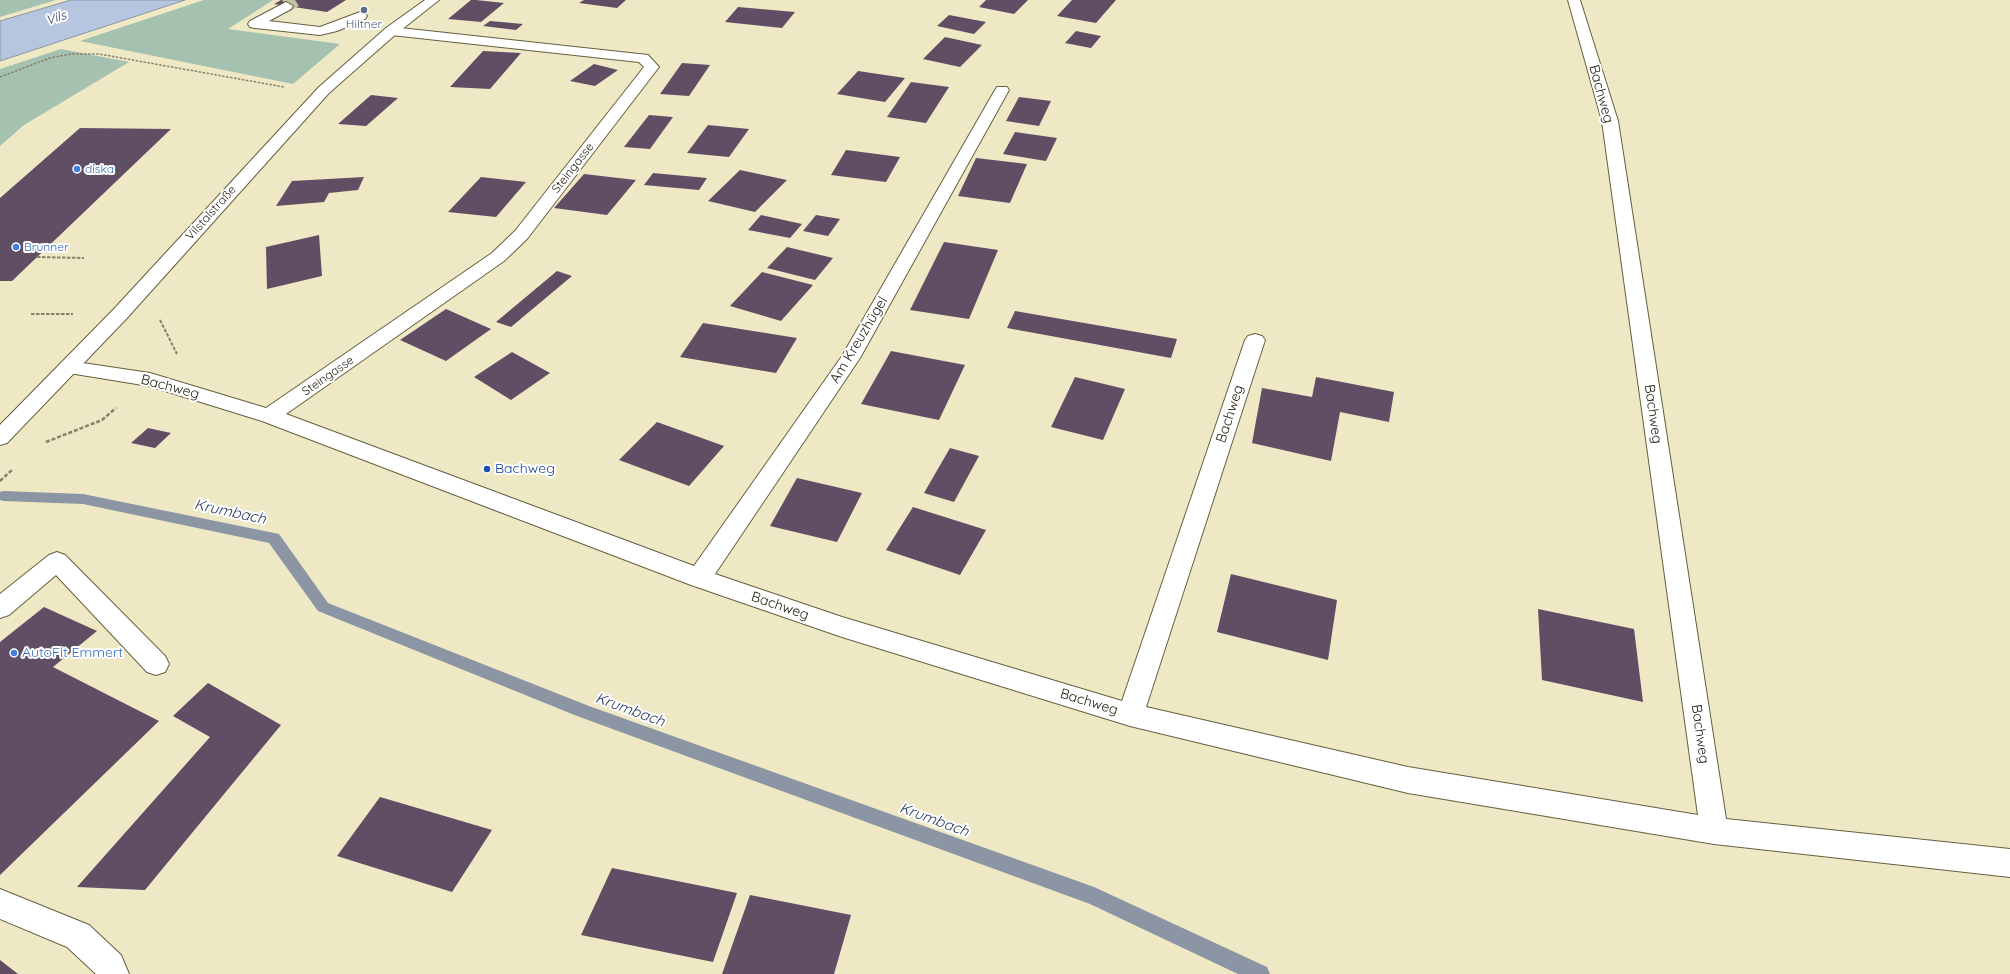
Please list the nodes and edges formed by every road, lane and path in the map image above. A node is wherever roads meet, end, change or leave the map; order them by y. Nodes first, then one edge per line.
1 (433, 0) edge
2 (1574, 0) edge
3 (286, 6) tunnel mouth
4 (360, 16) dead end
5 (391, 31) junction
6 (0, 77) edge
7 (324, 90) junction
8 (1002, 90) dead end
9 (37, 258) dead end
10 (84, 258) dead end
11 (1255, 340) dead end
12 (69, 367) junction
13 (269, 416) junction
14 (0, 438) edge
15 (699, 578) junction
16 (0, 608) edge
17 (156, 664) dead end
18 (1130, 715) junction
19 (1714, 831) junction
20 (2010, 863) edge
21 (0, 904) edge
22 (113, 974) edge

1 - 5 street, Vilstalstraße
2 - 19 street, Bachweg
3 - 4 street
5 - 7 street, Vilstalstraße
5 - 13 street, Steingasse
6 - 7 path
7 - 12 street, Vilstalstraße
8 - 15 street, Am Kreuzhügel
9 - 10 path
11 - 18 street, Bachweg
12 - 13 street, Bachweg
12 - 14 street, Vilstalstraße
13 - 15 street, Bachweg
15 - 18 street, Bachweg
16 - 17 street
18 - 19 street, Bachweg
19 - 20 street, Bachweg
21 - 22 street

